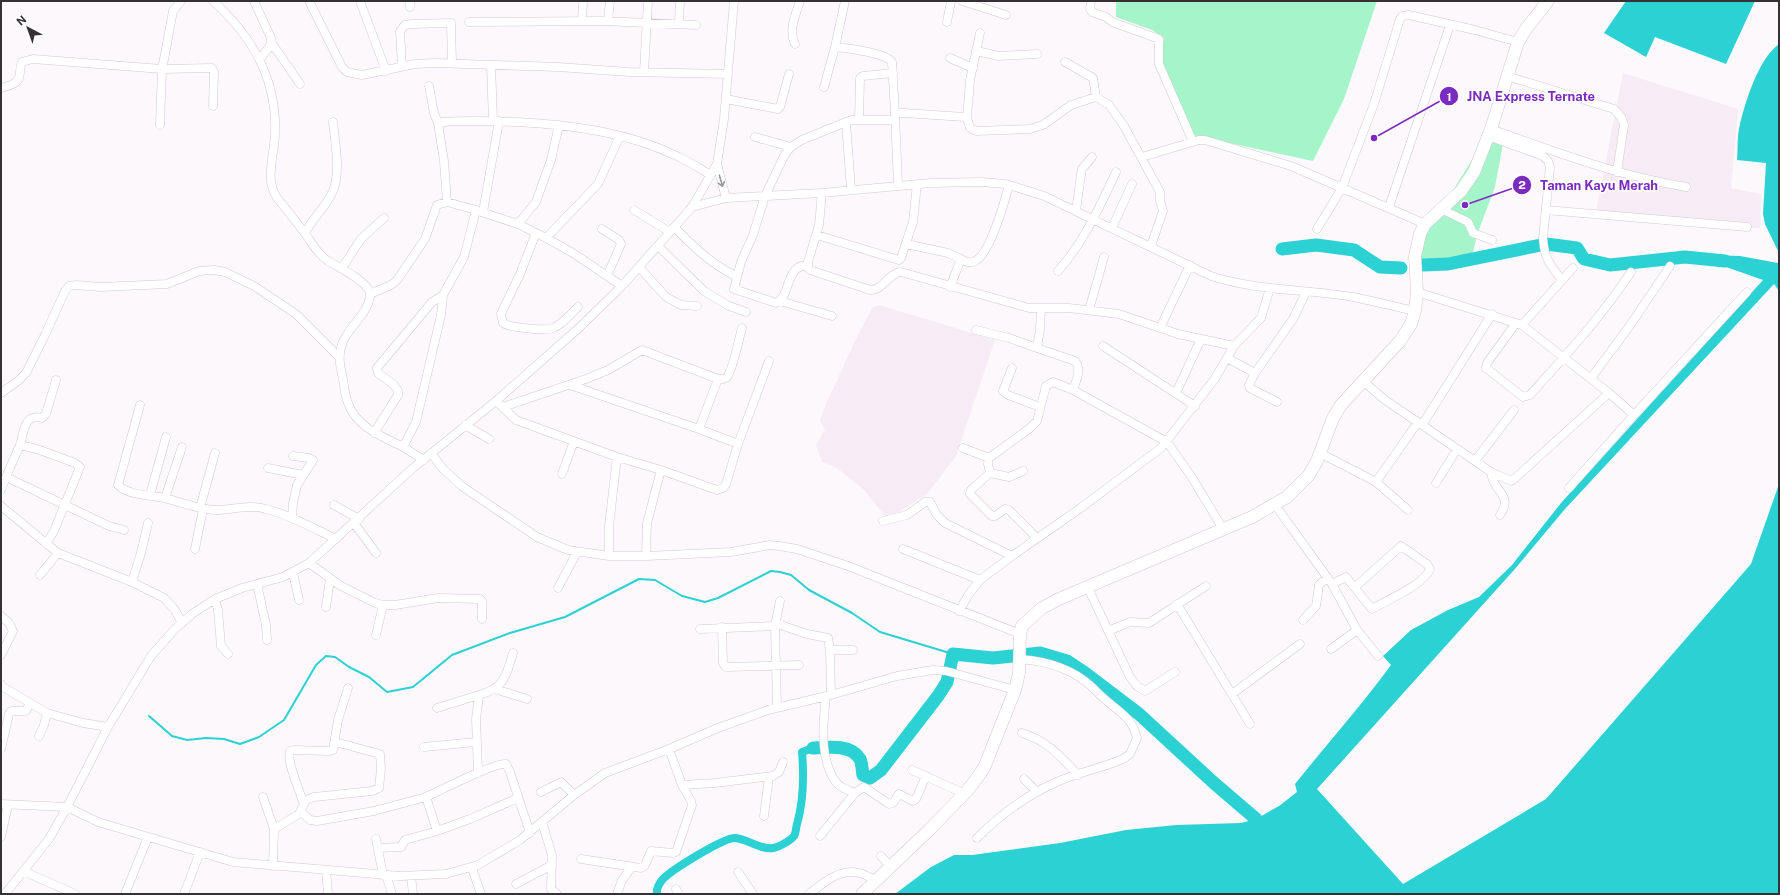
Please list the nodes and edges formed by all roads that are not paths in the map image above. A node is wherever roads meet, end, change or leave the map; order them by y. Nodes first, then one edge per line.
1 (181, 1) edge
2 (214, 1) edge
3 (254, 1) edge
4 (309, 1) edge
5 (360, 1) edge
6 (583, 1) edge
7 (610, 1) edge
8 (648, 1) edge
9 (680, 1) edge
10 (734, 1) edge
11 (800, 1) edge
12 (845, 1) edge
13 (951, 1) edge
14 (962, 1) edge
15 (1091, 1) edge
16 (1548, 1) edge
17 (1006, 15) dead end
18 (582, 21) junction
19 (608, 21) junction
20 (468, 22) dead end
21 (647, 22) junction
22 (947, 22) dead end
23 (678, 23) junction
24 (696, 25) dead end
25 (1450, 25) junction
26 (980, 33) dead end
27 (271, 42) junction
28 (1518, 42) junction
29 (795, 44) dead end
30 (835, 47) junction
31 (976, 51) junction
32 (1037, 54) dead end
33 (950, 58) dead end
34 (260, 59) junction
35 (1065, 62) dead end
36 (452, 64) junction
37 (491, 65) junction
38 (402, 66) junction
39 (973, 68) junction
40 (162, 69) junction
41 (386, 71) junction
42 (644, 72) junction
43 (728, 74) junction
44 (789, 74) dead end
45 (893, 74) junction
46 (1507, 76) junction
47 (300, 84) dead end
48 (429, 86) dead end
49 (824, 87) dead end
50 (1, 88) edge
51 (1096, 97) junction
52 (726, 99) junction
53 (213, 106) dead end
54 (895, 117) junction
55 (967, 118) junction
56 (859, 120) junction
57 (496, 121) junction
58 (333, 122) dead end
59 (846, 122) junction
60 (438, 123) junction
61 (160, 125) dead end
62 (559, 125) junction
63 (1490, 133) junction
64 (620, 136) junction
65 (755, 137) dead end
66 (1190, 143) junction
67 (791, 147) junction
68 (1092, 157) dead end
69 (1142, 158) junction
70 (716, 164) junction
71 (1116, 172) dead end
72 (1617, 172) junction
73 (711, 175) junction
74 (917, 184) junction
75 (1132, 184) dead end
76 (1009, 185) junction
77 (898, 186) junction
78 (1686, 187) dead end
79 (1342, 188) junction
80 (851, 190) junction
81 (822, 193) junction
82 (765, 196) junction
83 (726, 198) junction
84 (447, 202) junction
85 (692, 207) junction
86 (1389, 208) junction
87 (1441, 209) junction
88 (634, 210) dead end
89 (1546, 210) junction
90 (479, 211) junction
91 (1076, 211) junction
92 (384, 218) dead end
93 (1094, 219) junction
94 (518, 224) junction
95 (1425, 224) junction
96 (1747, 226) dead end
97 (602, 228) dead end
98 (1112, 228) junction
99 (1317, 229) dead end
100 (672, 230) junction
101 (305, 233) junction
102 (536, 233) junction
103 (817, 235) junction
104 (546, 238) junction
105 (1492, 240) dead end
106 (906, 244) junction
107 (658, 246) junction
108 (1151, 246) junction
109 (1104, 257) dead end
110 (961, 259) junction
111 (1190, 265) junction
112 (1670, 266) dead end
113 (639, 267) junction
114 (808, 267) junction
115 (342, 268) junction
116 (1573, 268) dead end
117 (1058, 271) dead end
118 (1632, 272) dead end
119 (607, 276) junction
120 (736, 276) junction
121 (1562, 280) junction
122 (622, 286) junction
123 (950, 287) junction
124 (1270, 288) junction
125 (1306, 292) junction
126 (1417, 292) junction
127 (1747, 292) dead end
128 (370, 294) junction
129 (443, 296) junction
130 (780, 301) junction
131 (697, 306) dead end
132 (578, 307) dead end
133 (1041, 309) junction
134 (1090, 310) junction
135 (1415, 311) junction
136 (746, 312) dead end
137 (1492, 314) junction
138 (832, 316) dead end
139 (1519, 324) junction
140 (742, 328) dead end
141 (1160, 328) junction
142 (976, 330) dead end
143 (1201, 339) junction
144 (1103, 346) dead end
145 (1234, 346) junction
146 (1037, 348) junction
147 (338, 356) junction
148 (1564, 356) junction
149 (1227, 358) junction
150 (768, 361) dead end
151 (1012, 368) dead end
152 (1255, 373) junction
153 (1591, 378) junction
154 (718, 379) junction
155 (56, 380) dead end
156 (1363, 381) junction
157 (570, 384) junction
158 (1073, 390) junction
159 (1609, 392) junction
160 (1, 393) edge
161 (1176, 393) junction
162 (496, 401) junction
163 (1277, 402) dead end
164 (140, 405) dead end
165 (1195, 406) junction
166 (503, 407) junction
167 (1040, 407) junction
168 (1514, 410) dead end
169 (1634, 415) junction
170 (1420, 424) junction
171 (465, 425) junction
172 (699, 429) junction
173 (374, 433) junction
174 (166, 437) dead end
175 (488, 440) dead end
176 (574, 441) junction
177 (1167, 442) junction
178 (738, 444) junction
179 (20, 445) junction
180 (182, 447) dead end
181 (403, 447) junction
182 (963, 448) dead end
183 (1457, 449) junction
184 (431, 453) junction
185 (215, 454) dead end
186 (1320, 454) junction
187 (293, 456) dead end
188 (617, 457) junction
189 (989, 458) junction
190 (424, 460) junction
191 (1475, 461) junction
192 (268, 468) dead end
193 (661, 470) junction
194 (1023, 471) dead end
195 (1491, 472) junction
196 (990, 473) junction
197 (562, 474) dead end
198 (303, 475) junction
199 (6, 477) junction
200 (1376, 482) junction
201 (1436, 483) dead end
202 (1569, 488) dead end
203 (1, 490) edge
204 (150, 495) junction
205 (165, 498) junction
206 (66, 505) junction
207 (334, 505) dead end
208 (1275, 505) junction
209 (1, 506) edge
210 (201, 508) junction
211 (1408, 510) dead end
212 (1500, 515) dead end
213 (292, 518) junction
214 (357, 521) junction
215 (883, 521) dead end
216 (148, 523) dead end
217 (1223, 529) junction
218 (124, 530) dead end
219 (1038, 538) junction
220 (336, 539) junction
221 (46, 544) junction
222 (195, 549) dead end
223 (903, 549) dead end
224 (577, 552) junction
225 (58, 553) junction
226 (376, 553) dead end
227 (609, 556) junction
228 (646, 556) junction
229 (1012, 556) junction
230 (309, 563) junction
231 (293, 573) junction
232 (40, 575) dead end
233 (330, 579) junction
234 (980, 580) junction
235 (1329, 581) junction
236 (132, 582) junction
237 (257, 584) junction
238 (1206, 586) dead end
239 (1355, 587) junction
240 (558, 588) dead end
241 (1088, 588) junction
242 (216, 599) junction
243 (299, 600) dead end
244 (780, 601) dead end
245 (1177, 604) junction
246 (383, 605) junction
247 (326, 607) dead end
248 (959, 611) junction
249 (1, 616) edge
250 (482, 619) dead end
251 (1303, 620) dead end
252 (182, 623) junction
253 (775, 624) junction
254 (722, 627) junction
255 (700, 629) dead end
256 (1356, 630) junction
257 (1108, 631) junction
258 (376, 635) dead end
259 (267, 640) dead end
260 (1300, 644) dead end
261 (1020, 649) junction
262 (1331, 649) dead end
263 (830, 650) junction
264 (853, 650) dead end
265 (513, 653) dead end
266 (228, 654) dead end
267 (1, 655) edge
268 (1378, 656) dead end
269 (799, 664) dead end
270 (776, 666) junction
271 (1175, 672) dead end
272 (1, 684) edge
273 (348, 688) dead end
274 (495, 689) junction
275 (1015, 690) junction
276 (1232, 694) junction
277 (478, 695) junction
278 (828, 696) junction
279 (527, 699) dead end
280 (30, 703) junction
281 (777, 707) junction
282 (437, 708) dead end
283 (47, 714) junction
284 (1250, 724) dead end
285 (108, 727) junction
286 (1022, 733) dead end
287 (39, 736) dead end
288 (335, 742) junction
289 (476, 742) junction
290 (424, 747) dead end
291 (1, 749) edge
292 (670, 749) junction
293 (783, 762) dead end
294 (912, 770) dead end
295 (478, 773) junction
296 (1078, 775) junction
297 (926, 776) junction
298 (769, 777) junction
299 (1024, 779) dead end
300 (682, 785) junction
301 (541, 792) dead end
302 (1037, 792) junction
303 (855, 793) junction
304 (965, 794) junction
305 (574, 795) junction
306 (264, 797) dead end
307 (426, 797) junction
308 (518, 798) junction
309 (304, 802) junction
310 (5, 805) edge
311 (67, 807) junction
312 (301, 812) junction
313 (764, 816) dead end
314 (542, 822) junction
315 (274, 829) junction
316 (437, 831) junction
317 (530, 832) junction
318 (820, 836) dead end
319 (1, 837) edge
320 (148, 837) junction
321 (977, 838) dead end
322 (200, 852) junction
323 (881, 856) dead end
324 (580, 859) dead end
325 (552, 865) junction
326 (273, 866) junction
327 (891, 867) junction
328 (472, 868) junction
329 (631, 868) junction
330 (326, 870) junction
331 (22, 871) junction
332 (738, 872) dead end
333 (385, 875) junction
334 (411, 876) junction
335 (876, 881) junction
336 (516, 884) dead end
337 (5, 894) edge
338 (75, 894) edge
339 (125, 894) edge
340 (184, 894) edge
341 (328, 894) edge
342 (392, 894) edge
343 (413, 894) edge
344 (481, 894) edge
345 (556, 894) edge
346 (617, 894) edge
347 (753, 894) edge
348 (809, 894) edge
349 (862, 894) edge

1 - 40 street
2 - 34 street
3 - 27 street
4 - 41 street
5 - 41 street
6 - 18 street
7 - 19 street
8 - 21 street
9 - 23 street
10 - 43 street
11 - 29 street
12 - 30 street
13 - 22 street
14 - 17 street
15 - 66 street
16 - 28 highway
18 - 19 street
18 - 20 street
19 - 21 street
21 - 23 street
21 - 42 street
23 - 24 street
25 - 28 street
25 - 79 street
25 - 86 street
26 - 31 street
27 - 34 street
27 - 47 street
28 - 46 highway
30 - 45 street
30 - 49 street
31 - 32 street
31 - 39 street
33 - 39 street
34 - 101 street
35 - 51 street
36 - 37 street
36 - 38 street
36 - 38 street
37 - 42 street
37 - 57 street
38 - 41 street
39 - 55 street
40 - 50 street
40 - 53 street
40 - 61 street
42 - 43 street
43 - 52 street
44 - 52 street
45 - 54 street
45 - 56 street
46 - 63 highway
46 - 72 street
48 - 60 street
51 - 55 street
51 - 69 street
52 - 70 street
54 - 55 street
54 - 56 street
54 - 77 street
56 - 59 street
57 - 60 street
57 - 62 street
57 - 90 street
58 - 101 street
59 - 67 street
59 - 80 street
60 - 84 street
62 - 64 street
62 - 94 street
63 - 72 street
63 - 87 highway
63 - 89 street
64 - 73 street
64 - 104 street
65 - 67 street
66 - 69 street
66 - 79 street
67 - 82 street
68 - 91 street
69 - 108 street
70 - 73 street
70 -> 83 street
71 - 93 street
72 - 78 street
73 - 85 street
74 - 76 street
74 - 77 street
74 - 106 street
75 - 98 street
76 - 91 street
76 - 110 street
77 - 80 street
79 - 86 street
79 - 99 street
80 - 81 street
81 - 82 street
81 - 103 street
82 - 83 street
82 - 120 street
83 - 85 street
84 - 90 street
84 - 128 street
85 - 100 street
86 - 95 street
87 - 95 highway
87 - 105 street
88 - 100 street
89 - 96 street
89 - 121 street
90 - 94 street
90 - 129 street
91 - 93 street
92 - 115 street
93 - 98 street
93 - 117 street
94 - 102 street
95 - 126 highway
97 - 119 street
98 - 108 street
100 - 107 street
100 - 120 street
101 - 115 street
102 - 104 street
102 - 132 street
103 - 106 street
103 - 114 street
104 - 119 street
106 - 110 street
107 - 113 street
107 - 136 street
108 - 111 street
109 - 134 street
110 - 123 street
111 - 124 street
111 - 141 street
112 - 153 street
113 - 122 street
113 - 131 street
114 - 123 street
114 - 130 street
115 - 128 street
116 - 121 street
118 - 148 street
119 - 122 street
120 - 130 street
121 - 139 street
122 - 162 street
123 - 133 street
124 - 125 street
124 - 145 street
125 - 135 street
125 - 152 street
126 - 135 highway
126 - 137 street
127 - 169 street
128 - 147 street
129 - 173 street
129 - 181 street
130 - 138 street
133 - 134 street
133 - 146 street
134 - 141 street
135 - 156 highway
137 - 139 street
137 - 170 street
139 - 148 street
139 - 148 street
140 - 154 street
141 - 143 street
142 - 146 street
143 - 145 street
143 - 161 street
144 - 161 street
145 - 149 street
146 - 158 street
147 - 160 street
147 - 173 street
148 - 153 street
149 - 152 street
149 - 165 street
150 - 178 street
151 - 167 street
152 - 163 street
153 - 159 street
154 - 157 street
154 - 172 street
155 - 179 street
156 - 170 street
156 - 186 highway
157 - 166 street
157 - 172 street
158 - 167 street
158 - 177 street
159 - 169 street
159 - 195 street
161 - 165 street
162 - 166 street
162 - 171 street
164 - 204 street
165 - 177 street
166 - 176 street
167 - 189 street
168 - 191 street
169 - 202 street
170 - 183 street
170 - 200 street
171 - 175 street
171 - 184 street
172 - 178 street
173 - 181 street
174 - 204 street
176 - 188 street
176 - 197 street
177 - 217 street
177 - 219 street
178 - 193 street
179 - 199 street
179 - 206 street
180 - 205 street
181 - 190 street
182 - 189 street
183 - 191 street
183 - 201 street
184 - 190 street
184 - 224 street
185 - 210 street
186 - 200 street
186 - 208 highway
187 - 198 street
188 - 193 street
188 - 227 street
189 - 196 street
190 - 214 street
191 - 195 street
192 - 198 street
193 - 228 street
194 - 196 street
195 - 212 street
196 - 219 street
198 - 213 street
199 - 203 street
199 - 206 street
200 - 211 street
204 - 205 street
205 - 210 street
206 - 218 street
206 - 221 street
207 - 214 street
208 - 217 highway
208 - 235 street
209 - 221 street
210 - 213 street
210 - 222 street
213 - 220 street
214 - 220 street
214 - 226 street
215 - 229 street
216 - 236 street
217 - 241 highway
219 - 229 street
220 - 230 street
221 - 225 street
223 - 234 street
224 - 227 street
224 - 240 street
225 - 232 street
225 - 236 street
227 - 228 street
228 - 248 street
229 - 234 street
230 - 231 street
230 - 233 street
231 - 237 street
231 - 243 street
233 - 246 street
233 - 247 street
234 - 248 street
235 - 239 street
235 - 251 street
235 - 256 street
236 - 252 street
237 - 242 street
237 - 259 street
238 - 245 street
239 - 239 street
241 - 257 street
241 - 261 highway
242 - 252 street
242 - 266 street
244 - 253 street
245 - 257 street
245 - 276 street
246 - 250 street
246 - 258 street
248 - 261 street
249 - 267 street
252 - 285 street
253 - 254 street
253 - 263 street
253 - 270 street
254 - 255 street
254 - 270 street
256 - 262 street
256 - 268 street
257 - 271 street
260 - 276 street
261 - 275 highway
261 - 296 street
263 - 264 street
263 - 278 street
265 - 274 street
269 - 270 street
270 - 281 street
272 - 280 street
273 - 288 street
274 - 277 street
274 - 279 street
275 - 278 street
275 - 304 highway
276 - 284 street
277 - 282 street
277 - 289 street
278 - 281 street
278 - 303 street
280 - 283 street
280 - 291 street
281 - 292 street
283 - 285 street
283 - 287 street
285 - 311 street
286 - 296 street
288 - 309 street
288 - 309 street
289 - 290 street
289 - 295 street
292 - 300 street
292 - 305 street
293 - 298 street
294 - 297 street
295 - 307 street
295 - 308 street
296 - 302 street
297 - 303 street
297 - 304 street
298 - 300 street
298 - 313 street
299 - 302 street
300 - 329 street
301 - 305 street
302 - 321 street
303 - 318 street
304 - 327 highway
305 - 314 street
306 - 315 street
307 - 312 street
307 - 316 street
308 - 316 street
308 - 317 street
309 - 312 street
310 - 311 street
310 - 319 street
311 - 320 street
311 - 331 street
312 - 315 street
314 - 317 street
314 - 325 street
315 - 326 street
316 - 333 street
317 - 328 street
320 - 322 street
320 - 339 street
322 - 326 street
322 - 340 street
323 - 327 street
324 - 329 street
325 - 336 street
325 - 345 street
326 - 330 street
327 - 335 highway
328 - 334 street
328 - 344 street
329 - 346 street
330 - 333 street
330 - 341 street
331 - 337 street
331 - 338 street
332 - 347 street
333 - 334 street
333 - 342 street
334 - 343 street
335 - 348 street
335 - 349 highway

